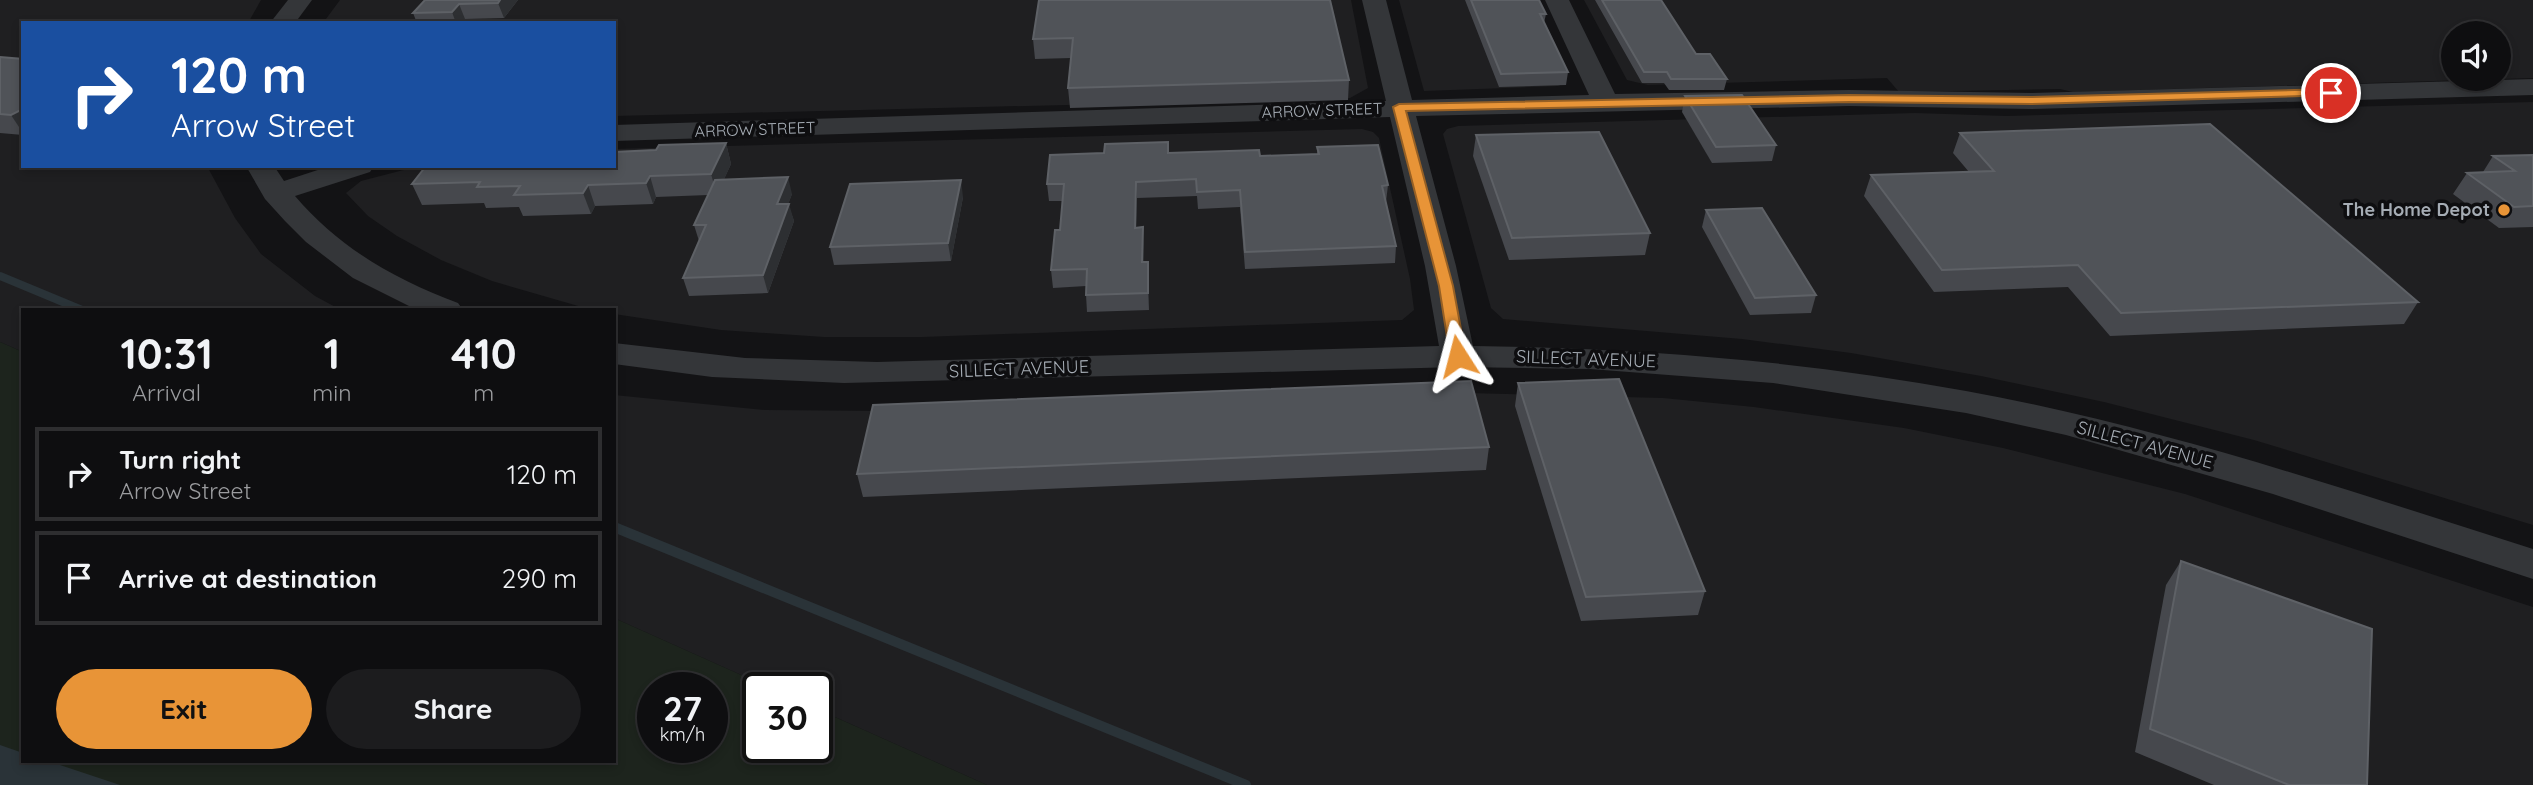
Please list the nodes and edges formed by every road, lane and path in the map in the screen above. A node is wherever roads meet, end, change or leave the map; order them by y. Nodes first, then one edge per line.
1 (300, 0) edge
2 (1374, 0) edge
3 (1557, 0) edge
4 (284, 21) edge
5 (2533, 87) edge
6 (1606, 102) junction
7 (1399, 107) junction
8 (616, 133) edge
9 (261, 168) edge
10 (354, 168) edge
11 (275, 193) junction
12 (442, 308) edge
13 (616, 353) edge
14 (1458, 356) junction
15 (2533, 564) edge

1 - 4 street
2 - 7 street
3 - 6 street
5 - 6 street, ARROW STREET
6 - 7 street, ARROW STREET
7 - 8 street, ARROW STREET
7 - 14 street
9 - 11 street
10 - 11 street
11 - 12 street
13 - 14 street, SILLECT AVENUE
14 - 15 street, SILLECT AVENUE

